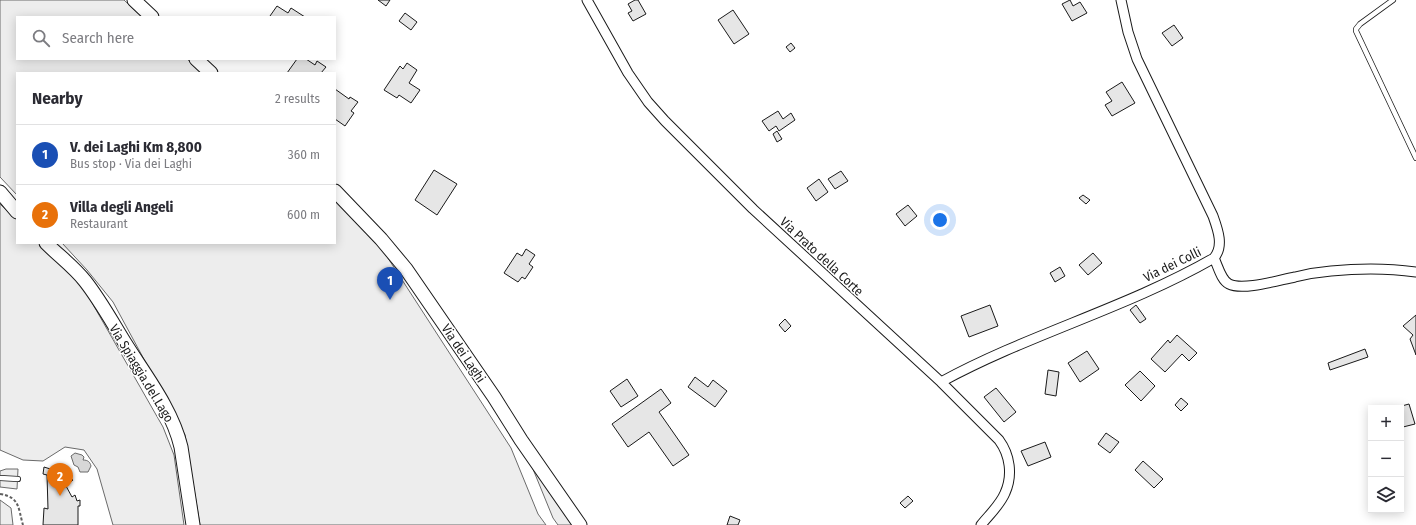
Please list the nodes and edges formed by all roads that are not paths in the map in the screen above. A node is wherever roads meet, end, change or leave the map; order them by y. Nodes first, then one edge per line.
1 (134, 0) edge
2 (587, 0) edge
3 (1121, 0) edge
4 (1393, 0) edge
5 (151, 16) edge
6 (197, 60) edge
7 (210, 72) edge
8 (1416, 158) edge
9 (0, 192) edge
10 (336, 192) edge
11 (16, 211) edge
12 (47, 244) edge
13 (1214, 258) junction
14 (1416, 272) edge
15 (941, 382) junction
16 (0, 478) edge
17 (18, 479) dead end
18 (193, 525) edge
19 (580, 525) edge
20 (981, 525) edge

1 - 5 main road
2 - 15 street, Via Prato della Corte
3 - 13 street
4 - 8 lane
6 - 7 main road
9 - 11 main road
10 - 19 main road, Via dei Laghi
12 - 18 main road, Via Spiaggia del Lago
13 - 14 street, Via dei Colli
13 - 15 street, Via dei Colli
15 - 20 street, Via Prato della Corte
16 - 17 lane

